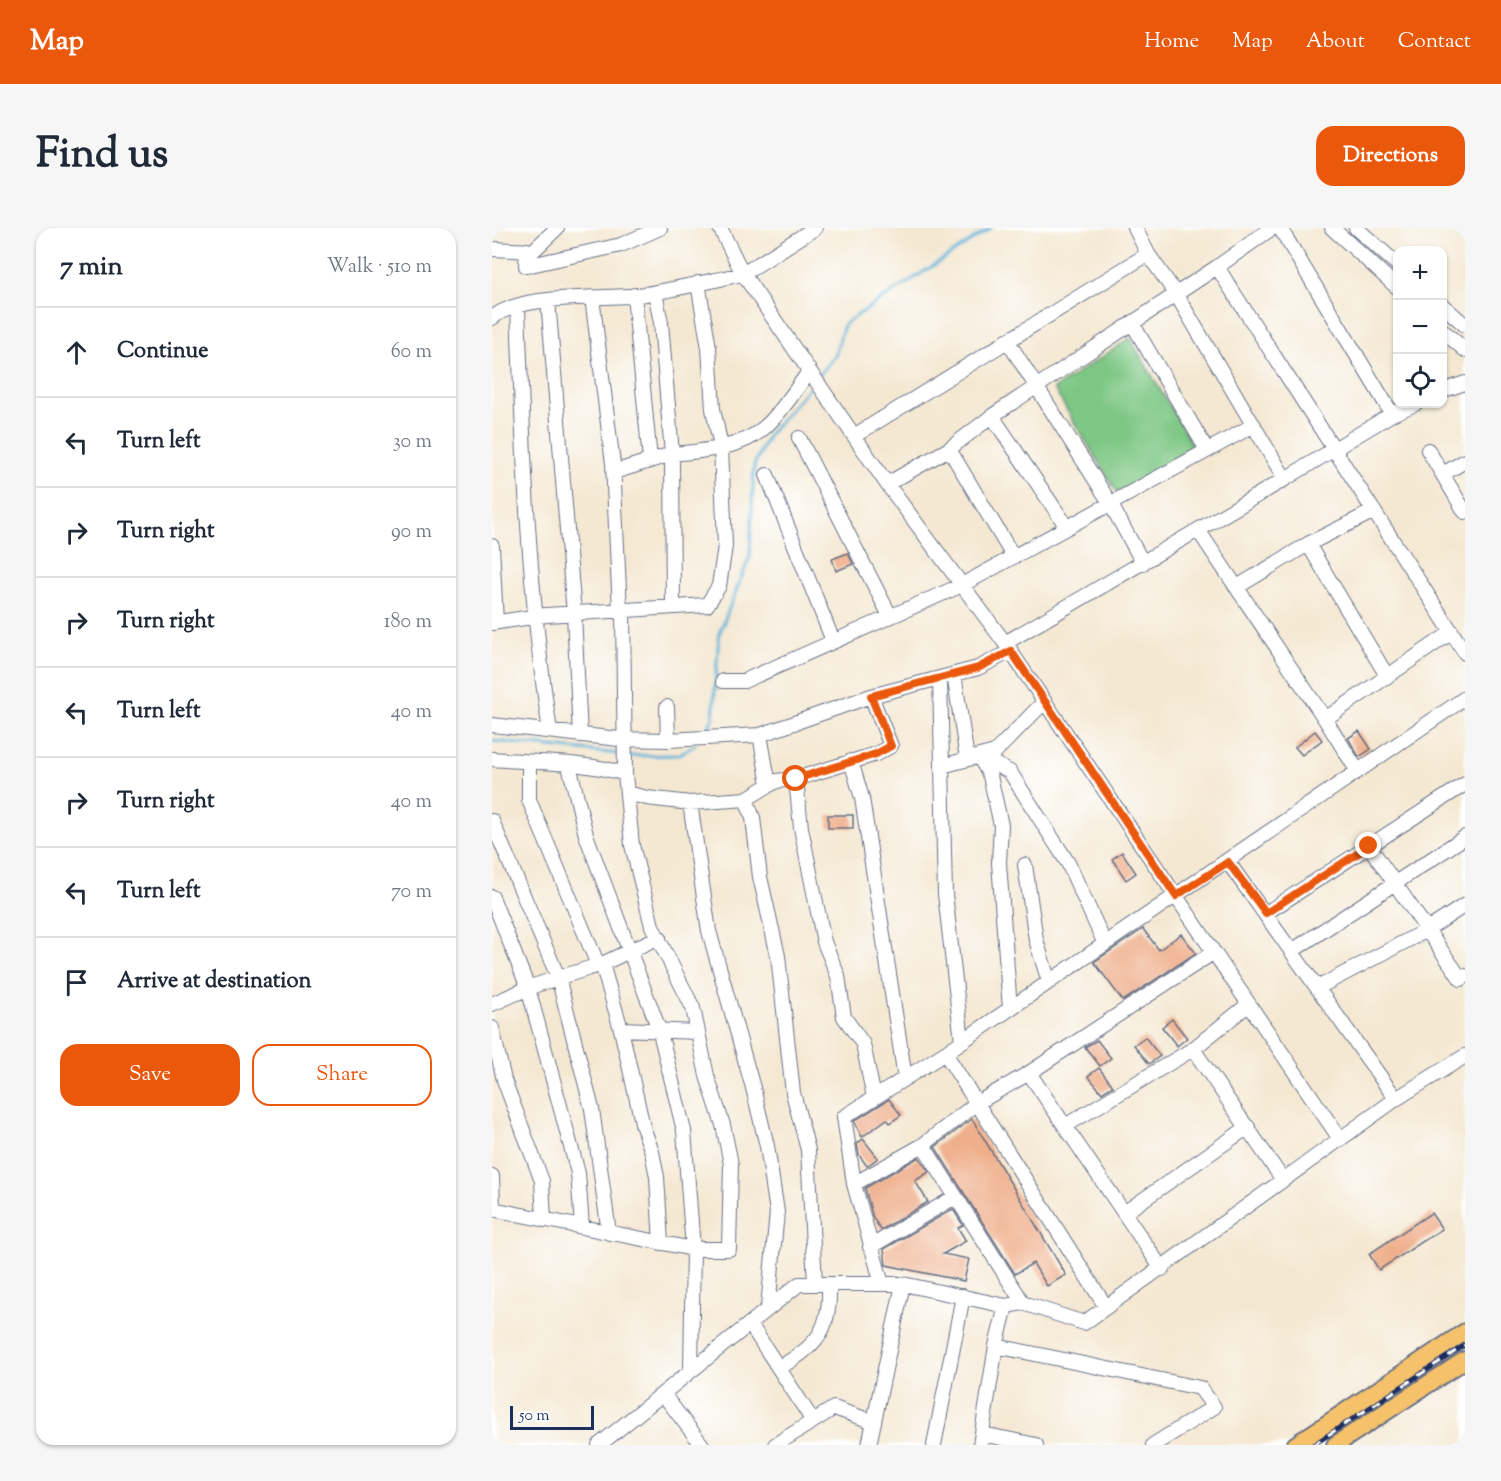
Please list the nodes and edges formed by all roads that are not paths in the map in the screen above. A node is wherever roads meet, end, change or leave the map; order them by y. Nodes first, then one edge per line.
1 (557, 228) edge
2 (660, 228) edge
3 (720, 228) edge
4 (1135, 228) edge
5 (1272, 228) edge
6 (1280, 228) edge
7 (1332, 228) edge
8 (1356, 228) edge
9 (810, 229) edge
10 (492, 249) edge
11 (527, 250) junction
12 (1148, 254) junction
13 (1393, 261) edge
14 (1217, 267) junction
15 (743, 274) junction
16 (698, 283) junction
17 (1393, 283) edge
18 (655, 292) junction
19 (1176, 294) junction
20 (634, 295) junction
21 (592, 297) junction
22 (548, 300) junction
23 (518, 307) junction
24 (1447, 309) edge
25 (492, 318) edge
26 (1132, 323) junction
27 (1465, 325) edge
28 (1447, 334) edge
29 (1007, 340) junction
30 (1465, 350) edge
31 (813, 378) junction
32 (1465, 383) edge
33 (1037, 386) junction
34 (1447, 390) edge
35 (1406, 408) edge
36 (1392, 414) junction
37 (992, 416) junction
38 (1254, 425) junction
39 (854, 436) junction
40 (799, 438) dead end
41 (721, 447) junction
42 (949, 448) junction
43 (1334, 449) junction
44 (1207, 450) junction
45 (1428, 450) dead end
46 (672, 454) junction
47 (650, 460) junction
48 (1465, 461) edge
49 (614, 472) junction
50 (1443, 474) junction
51 (767, 476) dead end
52 (1285, 479) junction
53 (888, 484) junction
54 (1110, 503) junction
55 (1374, 512) junction
56 (1465, 512) edge
57 (1067, 526) junction
58 (1198, 530) junction
59 (1308, 544) junction
60 (492, 546) edge
61 (1013, 556) junction
62 (1143, 563) junction
63 (962, 585) junction
64 (1237, 587) junction
65 (673, 608) junction
66 (621, 611) junction
67 (574, 614) junction
68 (890, 616) junction
69 (536, 617) junction
70 (494, 622) edge
71 (1452, 632) junction
72 (833, 641) junction
73 (1008, 647) junction
74 (1465, 653) edge
75 (954, 674) junction
76 (1387, 676) junction
77 (940, 678) junction
78 (723, 681) dead end
79 (871, 696) junction
80 (1465, 698) edge
81 (1044, 702) junction
82 (667, 707) dead end
83 (1325, 719) junction
84 (492, 725) edge
85 (550, 731) junction
86 (580, 735) junction
87 (760, 735) junction
88 (626, 739) junction
89 (668, 740) junction
90 (973, 758) junction
91 (492, 759) edge
92 (851, 761) junction
93 (529, 762) junction
94 (568, 765) junction
95 (942, 766) junction
96 (1357, 770) junction
97 (626, 774) junction
98 (796, 779) junction
99 (1465, 784) edge
100 (769, 785) junction
101 (627, 793) junction
102 (746, 799) junction
103 (690, 803) junction
104 (492, 821) edge
105 (1465, 837) edge
106 (1369, 846) junction
107 (1228, 862) junction
108 (1025, 865) dead end
109 (1395, 884) junction
110 (1176, 896) junction
111 (492, 897) edge
112 (1465, 905) edge
113 (1266, 913) junction
114 (1427, 930) junction
115 (659, 938) junction
116 (1105, 944) junction
117 (630, 951) junction
118 (1292, 951) junction
119 (1214, 952) junction
120 (600, 965) junction
121 (558, 977) junction
122 (1464, 980) edge
123 (1049, 982) junction
124 (528, 988) junction
125 (1317, 988) junction
126 (492, 1004) edge
127 (1249, 1004) junction
128 (1010, 1009) junction
129 (492, 1028) edge
130 (621, 1029) junction
131 (660, 1032) junction
132 (698, 1032) junction
133 (962, 1041) junction
134 (1193, 1049) junction
135 (945, 1053) junction
136 (1465, 1056) edge
137 (1029, 1073) junction
138 (905, 1078) junction
139 (874, 1098) junction
140 (1396, 1099) junction
141 (977, 1103) junction
142 (1065, 1126) junction
143 (1248, 1127) junction
144 (1340, 1139) junction
145 (923, 1145) junction
146 (492, 1176) edge
147 (1283, 1180) junction
148 (854, 1184) junction
149 (955, 1197) junction
150 (492, 1209) edge
151 (1124, 1213) junction
152 (544, 1220) junction
153 (582, 1227) junction
154 (609, 1233) junction
155 (661, 1243) junction
156 (870, 1247) junction
157 (693, 1250) junction
158 (1162, 1269) junction
159 (822, 1284) junction
160 (882, 1284) junction
161 (903, 1284) junction
162 (963, 1296) junction
163 (1023, 1303) junction
164 (1006, 1306) junction
165 (1106, 1307) junction
166 (768, 1308) junction
167 (750, 1324) junction
168 (1465, 1332) edge
169 (1465, 1340) edge
170 (996, 1346) junction
171 (1465, 1360) edge
172 (779, 1368) junction
173 (691, 1371) junction
174 (1465, 1371) edge
175 (663, 1394) junction
176 (813, 1421) junction
177 (874, 1422) junction
178 (981, 1439) edge
179 (599, 1445) edge
180 (702, 1445) edge
181 (775, 1445) edge
182 (869, 1445) edge
183 (934, 1445) edge
184 (1036, 1445) edge
185 (1153, 1445) edge
186 (1296, 1445) edge
187 (1307, 1445) edge
188 (1335, 1445) edge
189 (1354, 1445) edge

1 - 11 street
2 - 11 street
3 - 15 street
4 - 12 street
5 - 14 street
6 - 36 street
7 - 17 street
8 - 13 street
9 - 15 street
10 - 11 street
12 - 19 street
12 - 29 street
14 - 19 street
14 - 43 street
15 - 16 street
15 - 31 street
16 - 18 street
16 - 41 street
18 - 20 street
18 - 46 street
19 - 26 street
19 - 38 street
20 - 21 street
20 - 47 street
21 - 22 street
21 - 49 street
22 - 23 street
22 - 67 street
23 - 25 street
23 - 69 street
24 - 27 street
26 - 33 street
26 - 44 street
28 - 30 street
29 - 33 street
29 - 39 street
31 - 39 street
31 - 41 street
32 - 34 street
33 - 37 street
33 - 54 street
35 - 36 street
36 - 43 street
37 - 42 street
37 - 57 street
38 - 44 street
38 - 52 street
39 - 53 street
40 - 68 street
41 - 46 street
41 - 65 street
42 - 53 street
42 - 61 street
43 - 52 street
43 - 55 street
44 - 54 street
45 - 50 street
46 - 47 street
46 - 65 street
47 - 49 street
48 - 50 street
49 - 66 street
50 - 56 street
51 - 72 street
52 - 58 street
53 - 63 street
54 - 57 street
54 - 62 street
55 - 59 street
55 - 71 street
57 - 61 street
58 - 62 street
58 - 64 street
59 - 64 street
59 - 76 street
60 - 70 street
61 - 63 street
62 - 73 street
63 - 68 street
63 - 73 street
64 - 83 street
65 - 66 street
66 - 67 street
66 - 88 street
67 - 69 street
67 - 86 street
68 - 72 street
69 - 70 street
69 - 85 street
71 - 74 street
71 - 76 street
72 - 78 street
73 - 75 street
73 - 81 street
75 - 77 street
75 - 90 street
76 - 83 street
77 - 79 street
77 - 95 street
79 - 87 street
79 - 92 street
80 - 96 street
81 - 90 street
81 - 110 street
82 - 89 street
83 - 96 street
84 - 85 street
85 - 86 street
86 - 88 street
87 - 89 street
87 - 100 street
88 - 89 street
88 - 97 street
90 - 95 street
90 - 116 street
90 - 128 street
91 - 93 street
92 - 98 street
92 - 138 street
93 - 94 street
93 - 120 street
94 - 97 street
94 - 117 street
95 - 133 street
96 - 107 street
97 - 101 street
98 - 100 street
98 - 139 street
99 - 106 street
100 - 102 street
101 - 103 street
101 - 115 street
102 - 103 street
102 - 159 street
103 - 166 street
104 - 121 street
105 - 109 street
106 - 109 street
106 - 113 street
107 - 110 street
107 - 113 street
108 - 123 street
109 - 114 street
109 - 118 street
110 - 116 street
110 - 119 street
111 - 124 street
112 - 114 street
113 - 118 street
114 - 122 street
114 - 125 street
115 - 117 street
115 - 132 street
116 - 123 street
117 - 120 street
117 - 131 street
118 - 125 street
119 - 127 street
119 - 137 street
120 - 121 street
120 - 130 street
121 - 124 street
121 - 154 street
123 - 128 street
124 - 126 street
124 - 153 street
125 - 140 street
127 - 134 street
127 - 144 street
128 - 133 street
129 - 152 street
130 - 131 street
130 - 155 street
131 - 132 street
131 - 157 street
132 - 157 street
133 - 135 street
134 - 142 street
134 - 143 street
135 - 138 street
135 - 141 street
136 - 140 street
137 - 141 street
137 - 142 street
138 - 139 street
139 - 148 street
140 - 144 street
141 - 145 street
141 - 165 street
142 - 151 street
143 - 147 street
143 - 151 street
144 - 147 street
145 - 148 street
145 - 149 street
146 - 150 street
147 - 158 street
148 - 156 street
149 - 156 street
149 - 163 street
150 - 152 street
151 - 158 street
152 - 153 street
153 - 154 street
154 - 155 street
155 - 157 street
156 - 160 street
157 - 173 street
158 - 165 street
159 - 160 street
159 - 166 street
159 - 172 street
160 - 161 street
161 - 162 street
161 - 177 street
162 - 164 street
162 - 183 street
163 - 164 street
163 - 165 street
164 - 170 street
166 - 167 street
167 - 172 street
167 - 173 street
168 - 186 main road
169 - 187 main road
170 - 178 street
170 - 185 street
171 - 188 main road
172 - 176 street
173 - 175 street
174 - 189 main road
175 - 179 street
175 - 180 street
176 - 177 street
176 - 181 street
177 - 182 street
178 - 184 street

